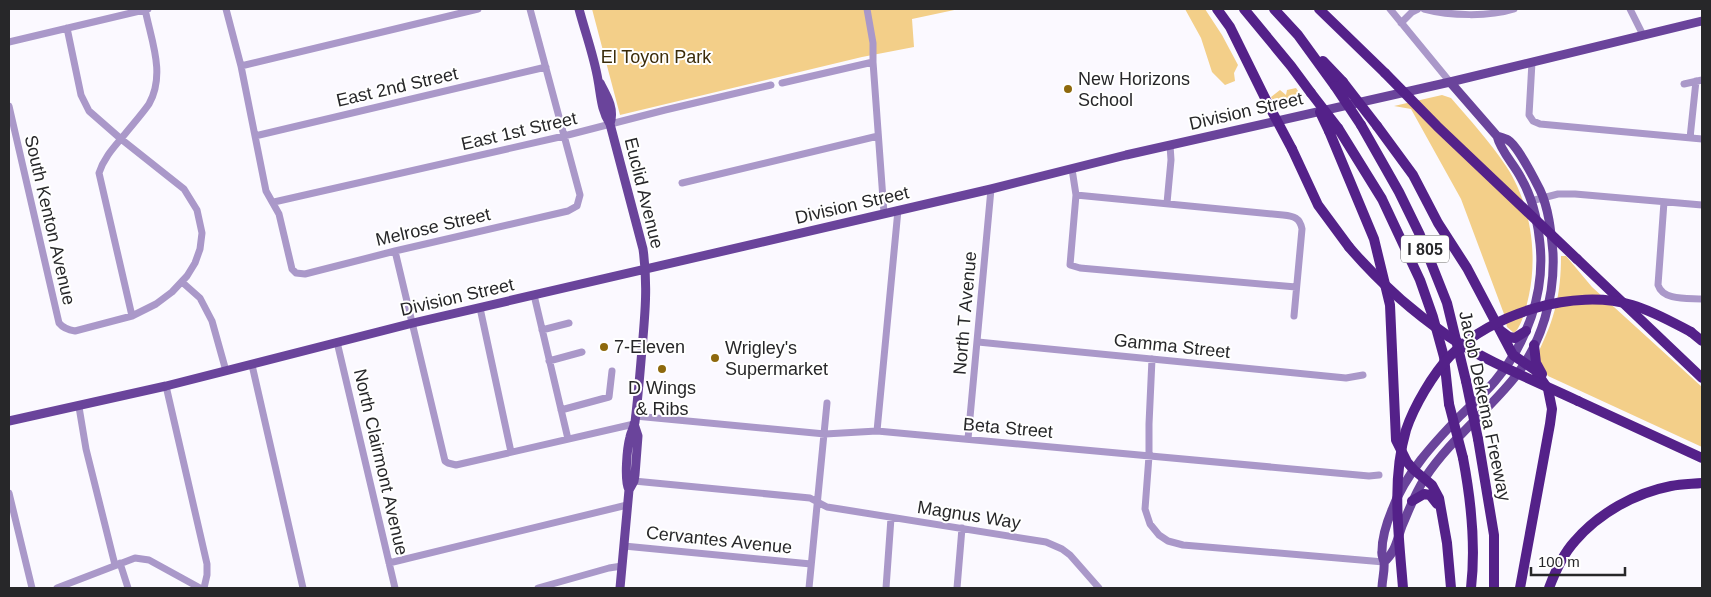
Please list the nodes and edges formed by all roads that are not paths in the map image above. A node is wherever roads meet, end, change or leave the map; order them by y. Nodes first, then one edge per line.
1 (146, 9) edge
2 (226, 9) edge
3 (478, 9) edge
4 (530, 9) edge
5 (579, 9) edge
6 (867, 9) edge
7 (1217, 9) edge
8 (1244, 9) edge
9 (1274, 9) edge
10 (1319, 9) edge
11 (1390, 9) edge
12 (1418, 9) edge
13 (1424, 9) edge
14 (1514, 9) edge
15 (1630, 9) edge
16 (1702, 21) edge
17 (1401, 23) junction
18 (68, 28) junction
19 (1643, 35) junction
20 (9, 42) edge
21 (873, 62) junction
22 (1532, 62) junction
23 (241, 66) junction
24 (546, 67) junction
25 (1699, 81) edge
26 (1450, 82) junction
27 (782, 83) dead end
28 (1339, 84) junction
29 (1684, 84) dead end
30 (771, 85) dead end
31 (9, 106) edge
32 (610, 124) junction
33 (1334, 130) junction
34 (255, 136) junction
35 (564, 136) junction
36 (878, 136) junction
37 (1497, 136) junction
38 (1690, 138) junction
39 (121, 139) junction
40 (1702, 139) edge
41 (1170, 145) junction
42 (1072, 169) junction
43 (682, 183) dead end
44 (991, 189) junction
45 (1076, 195) junction
46 (1544, 198) junction
47 (1531, 201) junction
48 (274, 202) junction
49 (1664, 202) junction
50 (1168, 203) junction
51 (1702, 205) edge
52 (898, 210) junction
53 (884, 213) junction
54 (395, 251) junction
55 (646, 270) junction
56 (182, 282) junction
57 (1296, 287) junction
58 (534, 295) junction
59 (1702, 299) edge
60 (480, 308) junction
61 (132, 316) junction
62 (1294, 316) dead end
63 (569, 323) dead end
64 (413, 324) junction
65 (1498, 328) junction
66 (542, 330) junction
67 (1526, 331) junction
68 (1702, 341) edge
69 (337, 342) junction
70 (978, 342) junction
71 (1534, 345) junction
72 (582, 352) dead end
73 (1513, 355) junction
74 (1152, 359) junction
75 (549, 361) junction
76 (1525, 363) junction
77 (252, 365) junction
78 (226, 371) junction
79 (612, 371) dead end
80 (1363, 375) dead end
81 (1702, 378) edge
82 (166, 386) junction
83 (1548, 389) junction
84 (827, 403) dead end
85 (79, 407) junction
86 (561, 410) junction
87 (635, 420) junction
88 (9, 421) edge
89 (878, 431) junction
90 (825, 434) junction
91 (568, 439) junction
92 (968, 439) junction
93 (511, 452) junction
94 (1149, 456) junction
95 (1702, 458) edge
96 (1414, 470) junction
97 (1379, 474) dead end
98 (1424, 479) junction
99 (634, 481) junction
100 (1702, 482) edge
101 (629, 490) junction
102 (9, 493) edge
103 (1412, 501) junction
104 (818, 502) junction
105 (627, 505) junction
106 (1442, 515) junction
107 (891, 518) junction
108 (962, 528) junction
109 (624, 546) junction
110 (1384, 562) junction
111 (118, 564) junction
112 (389, 564) junction
113 (811, 564) junction
114 (622, 566) junction
115 (32, 588) edge
116 (58, 588) edge
117 (128, 588) edge
118 (200, 588) edge
119 (204, 588) edge
120 (304, 588) edge
121 (395, 588) edge
122 (538, 588) edge
123 (620, 588) edge
124 (809, 588) edge
125 (886, 588) edge
126 (957, 588) edge
127 (1099, 588) edge
128 (1382, 588) edge
129 (1403, 588) edge
130 (1451, 588) edge
131 (1471, 588) edge
132 (1494, 588) edge
133 (1520, 588) edge
134 (1548, 588) edge

1 - 18 street
1 - 39 street
2 - 23 street
3 - 23 street
4 - 24 street
5 - 32 main road, Euclid Avenue
6 - 21 street
7 - 95 highway, bridge
8 - 33 highway, bridge
9 - 28 highway, Jacob Dekema Freeway / I 805
10 - 81 highway, bridge
11 - 17 street
12 - 17 street
13 - 14 street
15 - 19 street
16 - 19 main road, Division Street
17 - 26 street
18 - 20 street
18 - 39 street, South Kenton Avenue
19 - 22 main road, Division Street
21 - 27 street
21 - 36 street
22 - 26 main road, Division Street
22 - 38 street
23 - 34 street
24 - 34 street, East 2nd Street
24 - 35 street
25 - 29 street
25 - 38 street
26 - 37 main road
26 - 41 main road, Division Street
28 - 65 highway, bridge
28 - 132 highway, Jacob Dekema Freeway / I 805, bridge
30 - 32 street, East 1st Street
31 - 61 street, South Kenton Avenue
32 - 35 street, East 1st Street
32 - 55 main road, Euclid Avenue
33 - 96 highway
33 - 131 highway, Jacob Dekema Freeway / I 805, bridge
34 - 48 street
35 - 48 street, East 1st Street
35 - 54 street, Melrose Street
36 - 43 street
36 - 53 street
37 - 46 main road
37 - 47 main road
38 - 40 street
39 - 56 street, South Kenton Avenue
39 - 61 street
41 - 42 main road, Division Street
41 - 50 street
42 - 44 main road, Division Street
42 - 45 street
44 - 52 main road, Division Street
44 - 70 street, North T Avenue
45 - 50 street
45 - 57 street
46 - 47 street
46 - 49 street
46 - 71 main road
47 - 67 main road
48 - 54 street, Melrose Street
49 - 51 street
49 - 59 street
50 - 57 street
52 - 53 main road, Division Street
52 - 89 street
53 - 55 main road, Division Street
54 - 64 street
55 - 58 main road, Division Street
55 - 87 main road, Euclid Avenue
56 - 61 street, South Kenton Avenue
56 - 78 street
57 - 62 street
58 - 60 main road, Division Street
58 - 66 street
60 - 64 main road, Division Street
60 - 93 street
63 - 66 street
64 - 69 main road, Division Street
64 - 93 street, Beta Street
65 - 67 highway
65 - 73 highway
66 - 75 street
67 - 73 main road
68 - 129 highway, bridge
69 - 77 main road, Division Street
69 - 112 street, North Clairmont Avenue
70 - 74 street, Gamma Street
70 - 92 street, North T Avenue
71 - 76 main road
71 - 83 highway
72 - 75 street
73 - 76 highway
73 - 96 main road
74 - 80 street, Gamma Street
74 - 94 street
75 - 86 street
76 - 83 highway
76 - 98 main road
77 - 78 main road, Division Street
77 - 120 street
78 - 82 main road, Division Street
79 - 86 street
82 - 85 main road, Division Street
82 - 119 street
83 - 133 highway
84 - 90 street
85 - 88 main road, Division Street
85 - 111 street
86 - 91 street
87 - 90 street, Beta Street
87 - 91 street, Beta Street
87 - 99 main road
87 - 101 main road
89 - 90 street, Beta Street
89 - 92 street, Beta Street
90 - 104 street
91 - 93 street, Beta Street
92 - 94 street, Beta Street
94 - 97 street, Beta Street
94 - 110 street
96 - 98 highway
96 - 110 main road
98 - 103 main road
98 - 106 highway
99 - 101 main road
99 - 104 street, Magnus Way
100 - 134 highway
101 - 105 main road
102 - 115 street
103 - 106 highway
103 - 110 main road
104 - 107 street, Magnus Way
104 - 113 street
105 - 109 main road
105 - 112 street
106 - 130 highway
107 - 108 street, Magnus Way
107 - 125 street
108 - 126 street
108 - 127 street, Magnus Way
109 - 113 street, Cervantes Avenue
109 - 114 main road
110 - 128 main road
111 - 116 street
111 - 117 street
111 - 118 street
112 - 121 street, North Clairmont Avenue
113 - 124 street
114 - 122 street
114 - 123 main road

